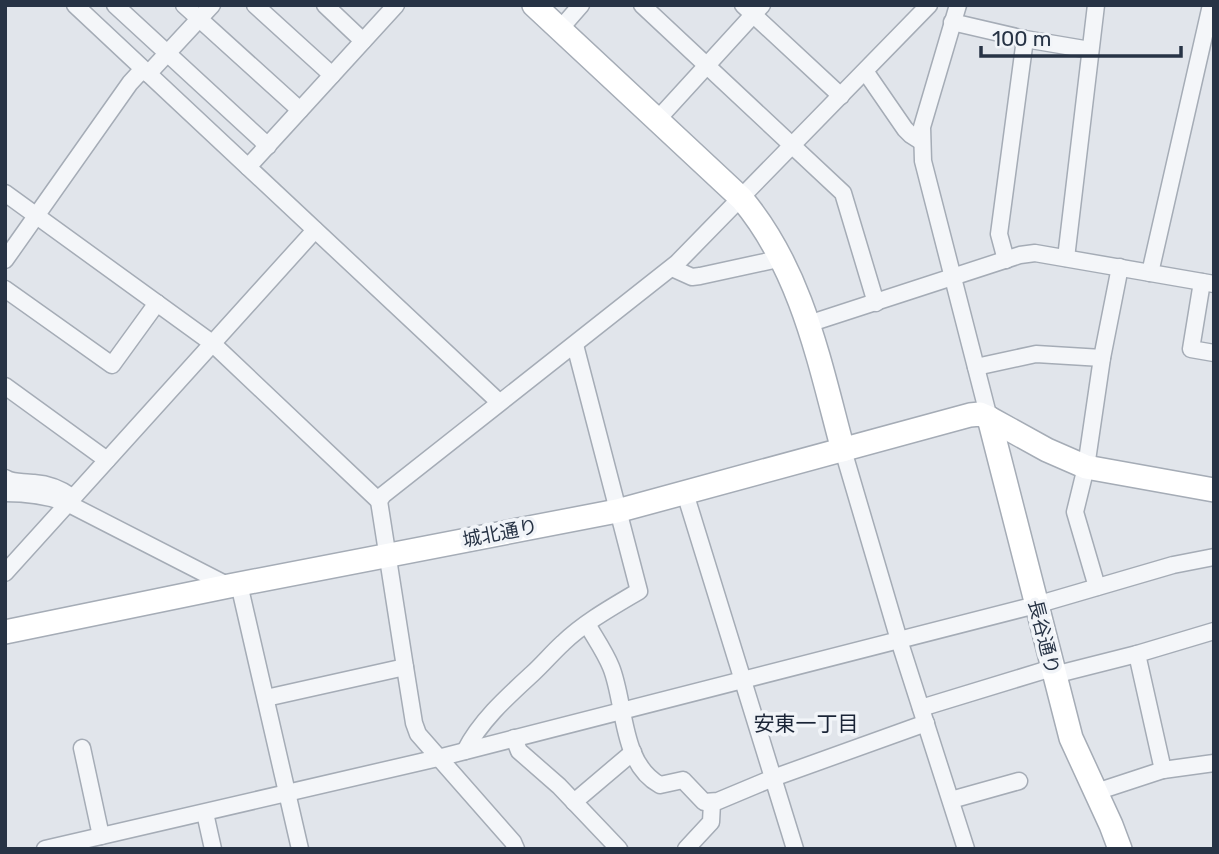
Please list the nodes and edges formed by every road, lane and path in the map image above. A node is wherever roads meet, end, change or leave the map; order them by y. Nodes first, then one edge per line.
1 (75, 5) edge
2 (115, 5) edge
3 (184, 5) edge
4 (212, 5) edge
5 (255, 5) edge
6 (325, 5) edge
7 (396, 5) edge
8 (534, 5) edge
9 (582, 5) edge
10 (642, 5) edge
11 (929, 5) edge
12 (958, 5) edge
13 (1096, 5) edge
14 (1211, 5) edge
15 (753, 8) edge
16 (200, 19) junction
17 (952, 22) junction
18 (560, 29) junction
19 (1025, 39) junction
20 (363, 41) junction
21 (1090, 50) junction
22 (168, 54) junction
23 (707, 66) junction
24 (865, 71) junction
25 (145, 72) junction
26 (332, 75) junction
27 (841, 96) junction
28 (300, 110) junction
29 (657, 120) junction
30 (922, 142) junction
31 (794, 145) junction
32 (268, 146) junction
33 (248, 167) junction
34 (5, 193) edge
35 (742, 199) junction
36 (37, 216) junction
37 (315, 230) junction
38 (783, 258) junction
39 (1066, 258) junction
40 (5, 260) edge
41 (1006, 260) junction
42 (1120, 267) junction
43 (672, 268) junction
44 (1150, 273) junction
45 (953, 279) junction
46 (1208, 283) edge
47 (5, 289) edge
48 (157, 303) junction
49 (876, 303) junction
50 (808, 324) junction
51 (212, 343) junction
52 (575, 345) junction
53 (1214, 354) edge
54 (1102, 358) junction
55 (976, 367) junction
56 (5, 386) edge
57 (499, 402) junction
58 (989, 418) junction
59 (844, 450) junction
60 (107, 460) junction
61 (1086, 467) junction
62 (5, 478) edge
63 (1214, 490) edge
64 (685, 493) junction
65 (5, 494) edge
66 (70, 500) junction
67 (379, 501) junction
68 (617, 511) junction
69 (386, 555) junction
70 (1214, 557) edge
71 (5, 573) edge
72 (234, 585) junction
73 (1097, 587) junction
74 (1036, 605) junction
75 (587, 624) junction
76 (1214, 631) edge
77 (5, 632) edge
78 (899, 640) junction
79 (1137, 654) junction
80 (405, 667) junction
81 (1053, 672) junction
82 (743, 679) junction
83 (266, 698) junction
84 (622, 711) junction
85 (924, 716) junction
86 (514, 738) junction
87 (82, 748) dead end
88 (465, 751) junction
89 (633, 752) junction
90 (438, 758) junction
91 (1214, 763) edge
92 (1163, 770) junction
93 (773, 778) junction
94 (1018, 780) dead end
95 (1096, 792) junction
96 (288, 794) junction
97 (951, 800) junction
98 (574, 802) junction
99 (712, 803) junction
100 (205, 813) junction
101 (101, 836) junction
102 (45, 849) edge
103 (213, 849) edge
104 (300, 849) edge
105 (516, 849) edge
106 (619, 849) edge
107 (686, 849) edge
108 (795, 849) edge
109 (966, 849) edge
110 (1120, 849) edge

1 - 25 street
2 - 22 street
3 - 16 street
4 - 16 street
5 - 26 street
6 - 20 street
7 - 20 street
8 - 18 street
9 - 18 street
10 - 23 street
11 - 24 street
12 - 17 street
13 - 21 street
14 - 44 street
15 - 23 street
15 - 27 street
16 - 22 street
16 - 28 street
17 - 19 street
17 - 30 street
18 - 29 street
19 - 21 street
19 - 41 street
20 - 26 street
21 - 39 street
22 - 25 street
22 - 32 street
23 - 29 street
23 - 31 street
24 - 27 street
24 - 30 street
25 - 33 street
25 - 36 street
26 - 28 street
27 - 31 street
28 - 32 street
29 - 35 street
30 - 45 street
31 - 35 street
31 - 49 street
32 - 33 street
33 - 37 street
34 - 36 street
35 - 38 street
35 - 43 street
36 - 40 street
36 - 48 street
37 - 51 street
37 - 57 street
38 - 43 street
38 - 50 street
39 - 41 street
39 - 42 street
41 - 45 street
42 - 44 street
42 - 54 street
43 - 52 street
44 - 46 street
45 - 49 street
45 - 55 street
46 - 53 street
47 - 48 street
48 - 51 street
49 - 50 street
50 - 59 street
51 - 60 street
51 - 67 street
52 - 57 street
52 - 68 street
54 - 55 street
54 - 61 street
55 - 58 street
56 - 60 street
57 - 67 street
58 - 59 street, 城北通り
58 - 61 street
58 - 74 street, 長谷通り
59 - 64 street, 城北通り
59 - 78 street
60 - 66 street
61 - 63 street
61 - 73 street
62 - 66 street
64 - 68 street, 城北通り
64 - 82 street
65 - 66 street
66 - 71 street
66 - 72 street
67 - 69 street
68 - 69 street, 城北通り
68 - 75 street
69 - 72 street, 城北通り
69 - 80 street
70 - 73 street
72 - 77 street, 城北通り
72 - 83 street
73 - 74 street
74 - 78 street
74 - 81 street, 長谷通り
75 - 84 street
75 - 88 street
76 - 79 street
78 - 82 street
78 - 85 street
79 - 81 street
79 - 92 street
80 - 83 street
80 - 90 street
81 - 85 street
81 - 95 street, 長谷通り
82 - 84 street
82 - 93 street
83 - 96 street
84 - 86 street
84 - 89 street
85 - 93 street
85 - 97 street
86 - 88 street
86 - 98 street
87 - 101 street
88 - 90 street
89 - 98 street
89 - 99 street
90 - 96 street
90 - 105 street
91 - 92 street
92 - 95 street
93 - 99 street
93 - 108 street
94 - 97 street
95 - 110 street, 長谷通り
96 - 100 street
96 - 104 street
97 - 109 street
98 - 106 street
99 - 107 street
100 - 101 street
100 - 103 street
101 - 102 street

